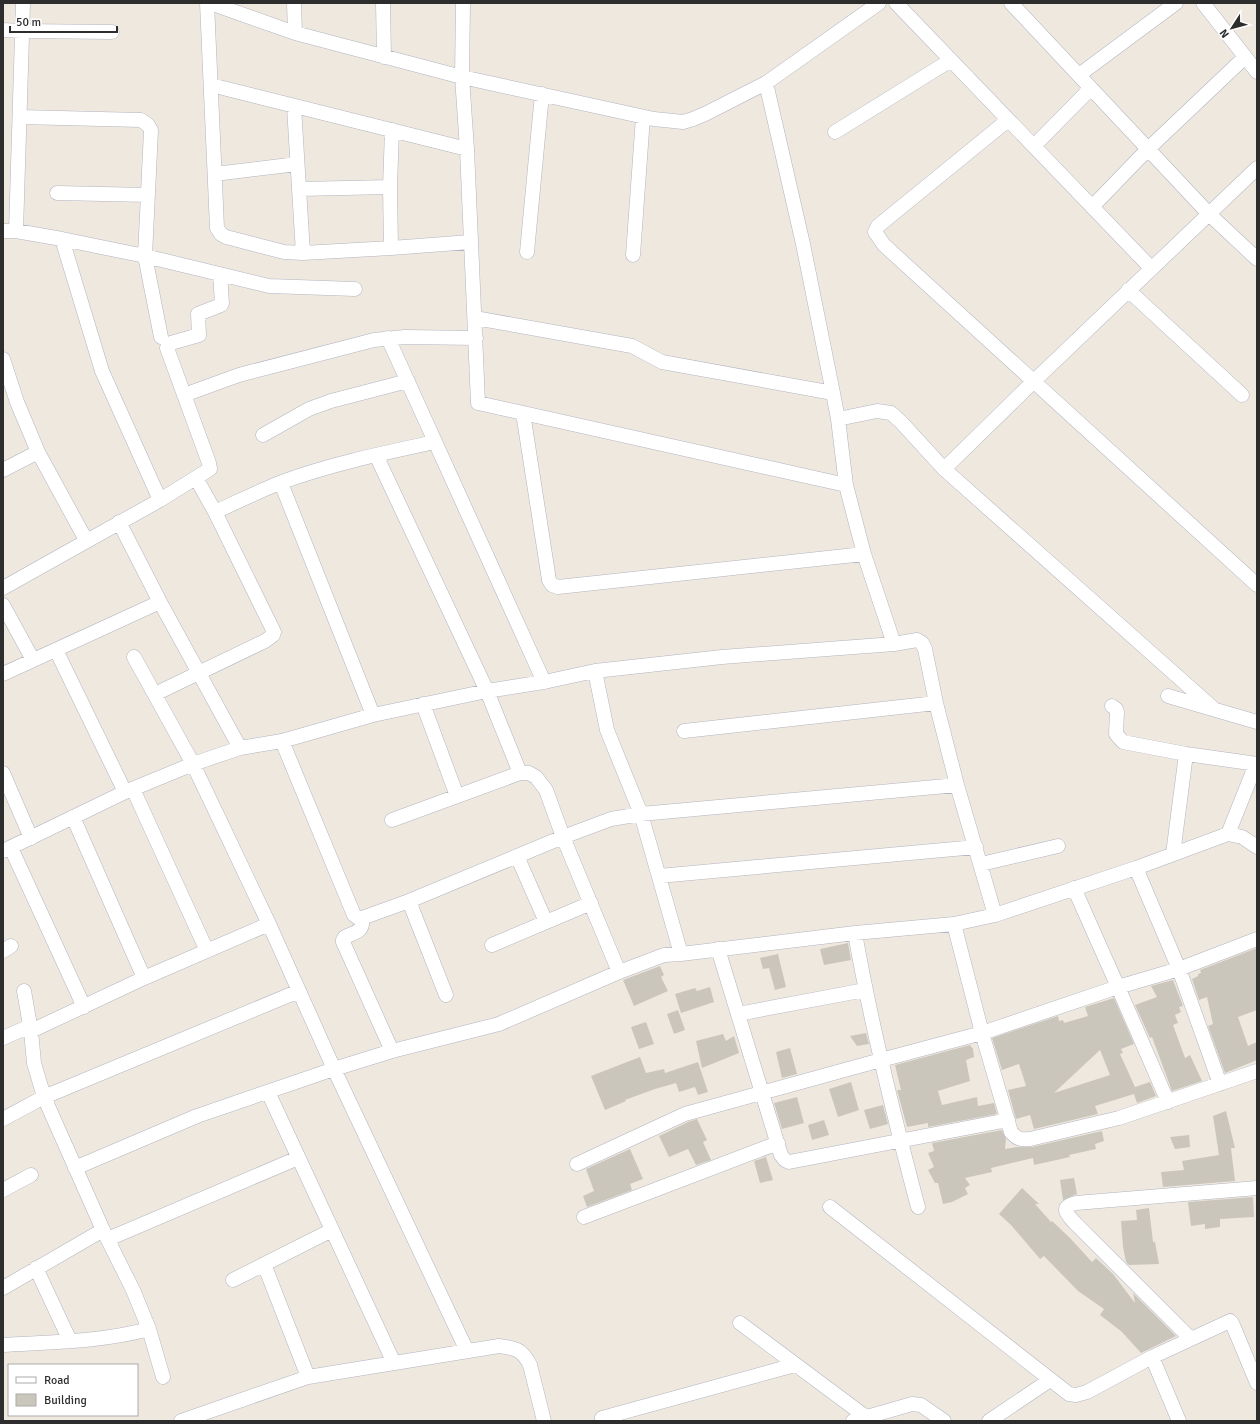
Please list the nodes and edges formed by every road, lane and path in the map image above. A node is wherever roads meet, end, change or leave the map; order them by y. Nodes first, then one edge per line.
1 (23, 3) edge
2 (209, 3) edge
3 (294, 3) edge
4 (383, 3) edge
5 (462, 3) edge
6 (879, 3) edge
7 (896, 3) edge
8 (1011, 3) edge
9 (1176, 3) edge
10 (1203, 3) edge
11 (3, 30) edge
12 (22, 31) junction
13 (112, 32) dead end
14 (295, 33) junction
15 (384, 57) junction
16 (1245, 57) junction
17 (951, 60) junction
18 (1257, 72) edge
19 (1079, 75) junction
20 (462, 77) junction
21 (766, 83) junction
22 (212, 85) junction
23 (1091, 88) junction
24 (542, 94) junction
25 (294, 107) junction
26 (20, 117) junction
27 (643, 117) junction
28 (1008, 120) junction
29 (392, 130) junction
30 (835, 132) dead end
31 (1034, 146) junction
32 (467, 149) junction
33 (1148, 149) junction
34 (297, 164) junction
35 (1257, 168) edge
36 (215, 174) junction
37 (390, 187) junction
38 (299, 189) junction
39 (57, 193) dead end
40 (148, 195) junction
41 (1092, 207) junction
42 (1209, 214) junction
43 (10, 231) edge
44 (62, 239) junction
45 (470, 242) junction
46 (390, 248) junction
47 (527, 252) dead end
48 (303, 253) junction
49 (633, 255) dead end
50 (145, 256) junction
51 (1257, 259) edge
52 (1150, 268) junction
53 (220, 274) junction
54 (355, 289) dead end
55 (1128, 290) junction
56 (475, 318) junction
57 (161, 337) dead end
58 (388, 338) junction
59 (476, 338) junction
60 (3, 359) edge
61 (6, 378) edge
62 (1034, 381) junction
63 (408, 382) junction
64 (833, 394) junction
65 (184, 395) junction
66 (1242, 395) dead end
67 (522, 413) junction
68 (838, 419) junction
69 (263, 435) dead end
70 (435, 442) junction
71 (38, 452) junction
72 (376, 455) junction
73 (944, 469) junction
74 (3, 470) edge
75 (196, 478) junction
76 (281, 483) junction
77 (846, 485) junction
78 (160, 500) junction
79 (214, 512) junction
80 (119, 522) junction
81 (86, 540) junction
82 (864, 554) junction
83 (1257, 585) edge
84 (3, 588) edge
85 (160, 602) junction
86 (3, 605) edge
87 (894, 644) junction
88 (56, 650) junction
89 (134, 657) dead end
90 (32, 660) junction
91 (595, 670) junction
92 (199, 673) junction
93 (3, 674) edge
94 (544, 682) junction
95 (486, 691) junction
96 (155, 694) junction
97 (1168, 696) dead end
98 (423, 704) junction
99 (936, 704) junction
100 (1112, 706) dead end
101 (1213, 708) junction
102 (373, 715) junction
103 (1257, 721) edge
104 (684, 731) dead end
105 (282, 741) junction
106 (240, 748) junction
107 (1186, 754) junction
108 (193, 764) junction
109 (1257, 764) edge
110 (3, 772) edge
111 (520, 774) junction
112 (957, 785) junction
113 (129, 790) junction
114 (457, 796) junction
115 (641, 814) junction
116 (73, 818) junction
117 (392, 820) dead end
118 (1228, 834) junction
119 (562, 837) junction
120 (31, 838) junction
121 (1058, 846) dead end
122 (1257, 846) edge
123 (976, 847) junction
124 (7, 849) edge
125 (1173, 854) junction
126 (517, 856) junction
127 (981, 864) junction
128 (1136, 868) junction
129 (659, 876) junction
130 (1074, 888) junction
131 (409, 901) junction
132 (591, 903) junction
133 (995, 914) junction
134 (362, 918) junction
135 (546, 922) junction
136 (269, 924) junction
137 (954, 924) junction
138 (855, 933) junction
139 (1257, 939) edge
140 (492, 945) dead end
141 (718, 949) junction
142 (207, 951) junction
143 (681, 954) junction
144 (1179, 969) junction
145 (619, 972) junction
146 (144, 978) junction
147 (1118, 987) junction
148 (865, 990) junction
149 (24, 991) dead end
150 (299, 991) junction
151 (446, 995) dead end
152 (84, 1007) junction
153 (738, 1014) junction
154 (31, 1029) junction
155 (982, 1033) junction
156 (3, 1038) edge
157 (392, 1051) junction
158 (881, 1060) junction
159 (334, 1069) junction
160 (1257, 1071) edge
161 (1220, 1084) junction
162 (268, 1092) junction
163 (762, 1093) junction
164 (44, 1097) junction
165 (1168, 1102) junction
166 (3, 1119) edge
167 (1008, 1120) junction
168 (900, 1140) junction
169 (778, 1143) junction
170 (298, 1158) junction
171 (577, 1164) dead end
172 (75, 1168) junction
173 (31, 1175) dead end
174 (1257, 1188) edge
175 (3, 1190) edge
176 (830, 1207) dead end
177 (918, 1207) dead end
178 (584, 1217) dead end
179 (332, 1230) junction
180 (105, 1234) junction
181 (264, 1264) junction
182 (36, 1268) junction
183 (233, 1280) dead end
184 (3, 1288) edge
185 (740, 1323) dead end
186 (149, 1329) junction
187 (1191, 1339) junction
188 (70, 1341) junction
189 (3, 1345) edge
190 (467, 1351) junction
191 (1152, 1357) junction
192 (394, 1363) junction
193 (795, 1365) junction
194 (163, 1377) dead end
195 (308, 1377) junction
196 (1050, 1380) junction
197 (1256, 1380) edge
198 (602, 1418) dead end
199 (860, 1419) edge
200 (182, 1421) edge
201 (544, 1421) edge
202 (944, 1421) edge
203 (989, 1421) edge
204 (1179, 1421) edge

1 - 12 street
2 - 14 street
2 - 22 street
3 - 14 street
4 - 15 street
5 - 20 street
6 - 21 street
7 - 17 street
8 - 19 street
9 - 19 street
10 - 16 street
11 - 12 street
12 - 13 street
12 - 26 street
14 - 15 street
15 - 20 street
16 - 18 street
16 - 33 street
17 - 28 street
17 - 30 street
19 - 23 street
20 - 24 street
20 - 32 street
21 - 27 street
21 - 64 street
22 - 25 street
22 - 36 street
23 - 31 street
23 - 33 street
24 - 27 street
24 - 47 street
25 - 29 street
25 - 34 street
26 - 40 street
26 - 43 street
27 - 49 street
28 - 31 street
28 - 62 street
29 - 32 street
29 - 37 street
31 - 41 street
32 - 45 street
33 - 41 street
33 - 42 street
34 - 36 street
34 - 38 street
35 - 42 street
36 - 48 street
37 - 38 street
37 - 46 street
38 - 48 street
39 - 40 street
40 - 50 street
41 - 52 street
42 - 51 street
42 - 52 street
43 - 44 street
44 - 50 street
44 - 78 street
45 - 46 street
45 - 56 street
46 - 48 street
50 - 53 street
50 - 57 street
52 - 55 street
53 - 54 street
53 - 65 street
55 - 62 street
55 - 66 street
56 - 59 street
56 - 64 street
58 - 59 street
58 - 63 street
58 - 65 street
59 - 67 street
60 - 61 street
61 - 71 street
62 - 73 street
62 - 83 street
63 - 69 street
63 - 70 street
64 - 68 street
65 - 75 street
67 - 77 street
67 - 82 street
68 - 73 street
68 - 77 street
70 - 72 street
70 - 94 street
71 - 74 street
71 - 81 street
72 - 76 street
72 - 95 street
73 - 101 street
75 - 78 street
75 - 79 street
76 - 79 street
76 - 102 street
77 - 82 street
78 - 80 street
79 - 92 street
80 - 81 street
80 - 85 street
81 - 84 street
82 - 87 street
85 - 88 street
85 - 92 street
86 - 90 street
87 - 91 street
87 - 99 street
88 - 90 street
88 - 113 street
89 - 96 street
90 - 93 street
91 - 94 street
91 - 115 street
92 - 96 street
92 - 106 street
94 - 95 street
95 - 98 street
95 - 111 street
96 - 108 street
97 - 101 street
98 - 102 street
98 - 114 street
99 - 104 street
99 - 112 street
100 - 107 street
101 - 103 street
102 - 105 street
105 - 106 street
105 - 134 street
106 - 108 street
107 - 109 street
107 - 125 street
108 - 113 street
108 - 136 street
109 - 118 street
110 - 120 street
111 - 114 street
111 - 119 street
112 - 115 street
112 - 123 street
113 - 116 street
113 - 142 street
114 - 117 street
115 - 119 street
115 - 129 street
116 - 120 street
116 - 146 street
118 - 122 street
118 - 125 street
119 - 126 street
119 - 132 street
120 - 124 street
121 - 127 street
123 - 127 street
123 - 129 street
124 - 152 street
125 - 128 street
126 - 131 street
126 - 135 street
127 - 133 street
128 - 130 street
128 - 144 street
129 - 143 street
130 - 133 street
130 - 147 street
131 - 134 street
131 - 151 street
132 - 135 street
132 - 145 street
133 - 137 street
134 - 157 street
135 - 140 street
136 - 142 street
136 - 150 street
137 - 138 street
137 - 155 street
138 - 141 street
138 - 148 street
139 - 144 street
141 - 143 street
141 - 153 street
142 - 146 street
143 - 145 street
144 - 147 street
144 - 161 street
145 - 157 street
146 - 152 street
147 - 155 street
147 - 165 street
148 - 153 street
148 - 158 street
149 - 154 street
150 - 159 street
150 - 164 street
152 - 154 street
153 - 163 street
154 - 156 street
154 - 164 street
155 - 158 street
155 - 167 street
157 - 159 street
158 - 163 street
158 - 168 street
159 - 162 street
159 - 190 street
160 - 161 street
161 - 165 street
162 - 170 street
162 - 172 street
163 - 169 street
163 - 171 street
164 - 166 street
164 - 172 street
165 - 167 street
167 - 168 street
168 - 169 street
168 - 177 street
169 - 178 street
170 - 179 street
170 - 180 street
172 - 180 street
173 - 175 street
174 - 187 street
176 - 196 street
179 - 181 street
179 - 192 street
180 - 182 street
180 - 186 street
181 - 183 street
181 - 195 street
182 - 184 street
182 - 188 street
185 - 193 street
186 - 188 street
186 - 194 street
187 - 191 street
187 - 197 street
188 - 189 street
190 - 192 street
190 - 201 street
191 - 196 street
191 - 204 street
192 - 195 street
193 - 198 street
193 - 199 street
195 - 200 street
196 - 203 street
199 - 202 street

